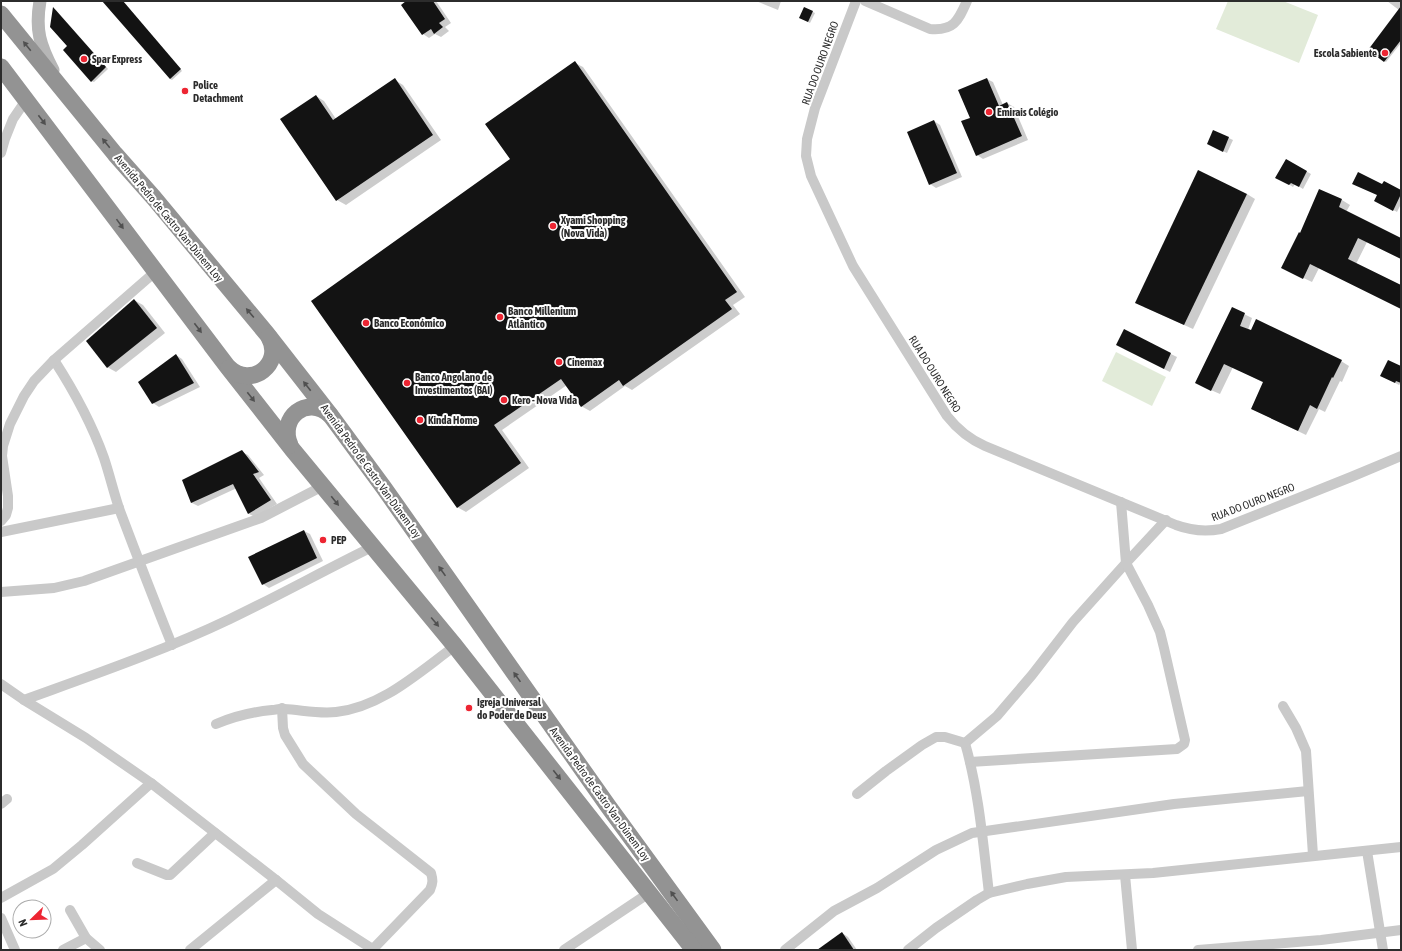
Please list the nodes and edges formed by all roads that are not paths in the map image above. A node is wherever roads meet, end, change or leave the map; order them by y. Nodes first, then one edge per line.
1 (40, 1) edge
2 (856, 1) edge
3 (865, 1) edge
4 (967, 1) edge
5 (1, 14) edge
6 (1, 67) edge
7 (26, 100) junction
8 (78, 109) junction
9 (1, 153) edge
10 (155, 272) junction
11 (267, 334) junction
12 (54, 360) junction
13 (227, 366) junction
14 (332, 416) junction
15 (292, 449) junction
16 (1401, 456) edge
17 (323, 486) junction
18 (1121, 502) junction
19 (119, 508) junction
20 (1166, 520) junction
21 (1, 521) edge
22 (1, 532) edge
23 (372, 547) junction
24 (139, 562) junction
25 (1126, 563) junction
26 (1, 592) edge
27 (172, 645) junction
28 (455, 646) junction
29 (1, 684) edge
30 (24, 700) junction
31 (1283, 706) dead end
32 (282, 708) junction
33 (216, 724) dead end
34 (965, 743) junction
35 (970, 762) junction
36 (151, 783) junction
37 (1308, 791) junction
38 (857, 794) dead end
39 (982, 832) junction
40 (215, 833) junction
41 (1401, 847) edge
42 (1367, 852) junction
43 (1313, 856) junction
44 (137, 863) dead end
45 (1125, 875) junction
46 (276, 880) junction
47 (649, 893) junction
48 (989, 893) junction
49 (1, 898) edge
50 (70, 910) dead end
51 (1, 918) edge
52 (1401, 930) edge
53 (1381, 933) junction
54 (86, 938) junction
55 (15, 950) edge
56 (63, 950) edge
57 (100, 950) edge
58 (190, 950) edge
59 (373, 950) edge
60 (564, 950) edge
61 (694, 950) edge
62 (713, 950) edge
63 (785, 950) edge
64 (908, 950) edge
65 (1132, 950) edge
66 (1198, 950) edge
67 (1383, 950) edge

1 - 8 street
2 - 18 street, RUA DO OURO NEGRO
3 - 4 street
8 -> 5 highway, Avenida Pedro de Castro Van-Dúnem Loy
6 - 7 highway, Avenida Pedro de Castro Van-Dúnem Loy
7 - 9 street
7 -> 10 highway, Avenida Pedro de Castro Van-Dúnem Loy
11 -> 8 highway, Avenida Pedro de Castro Van-Dúnem Loy
10 - 12 street
10 -> 13 highway, Avenida Pedro de Castro Van-Dúnem Loy
11 - 13 highway
14 -> 11 highway, Avenida Pedro de Castro Van-Dúnem Loy
12 - 19 street
12 - 21 street
13 -> 15 highway, Avenida Pedro de Castro Van-Dúnem Loy
14 - 15 highway
62 -> 14 highway, Avenida Pedro de Castro Van-Dúnem Loy
15 - 17 highway, Avenida Pedro de Castro Van-Dúnem Loy
16 - 20 street, RUA DO OURO NEGRO
17 -> 23 highway, Avenida Pedro de Castro Van-Dúnem Loy
17 - 24 street
18 - 20 street, RUA DO OURO NEGRO
18 - 25 street
19 - 22 street
19 - 24 street
20 - 25 street
23 - 27 street
23 -> 28 highway, Avenida Pedro de Castro Van-Dúnem Loy
24 - 26 street
24 - 27 street
25 - 34 street
25 - 35 street
27 - 30 street
28 - 32 street
28 -> 47 highway, Avenida Pedro de Castro Van-Dúnem Loy
29 - 30 street
30 - 36 street
31 - 37 street
32 - 33 street
32 - 59 street
34 - 35 street
34 - 38 street
35 - 39 street
36 - 40 street
36 - 49 street
37 - 39 street
37 - 43 street
39 - 48 street
39 - 63 street
40 - 44 street
40 - 46 street
41 - 42 street
42 - 43 street
42 - 53 street
43 - 45 street
45 - 48 street
45 - 65 street
46 - 58 street
46 - 59 street
47 - 60 street
47 - 61 highway, Avenida Pedro de Castro Van-Dúnem Loy
48 - 64 street
50 - 54 street
51 - 55 street
52 - 53 street
53 - 66 street
53 - 67 street
54 - 56 street
54 - 57 street

